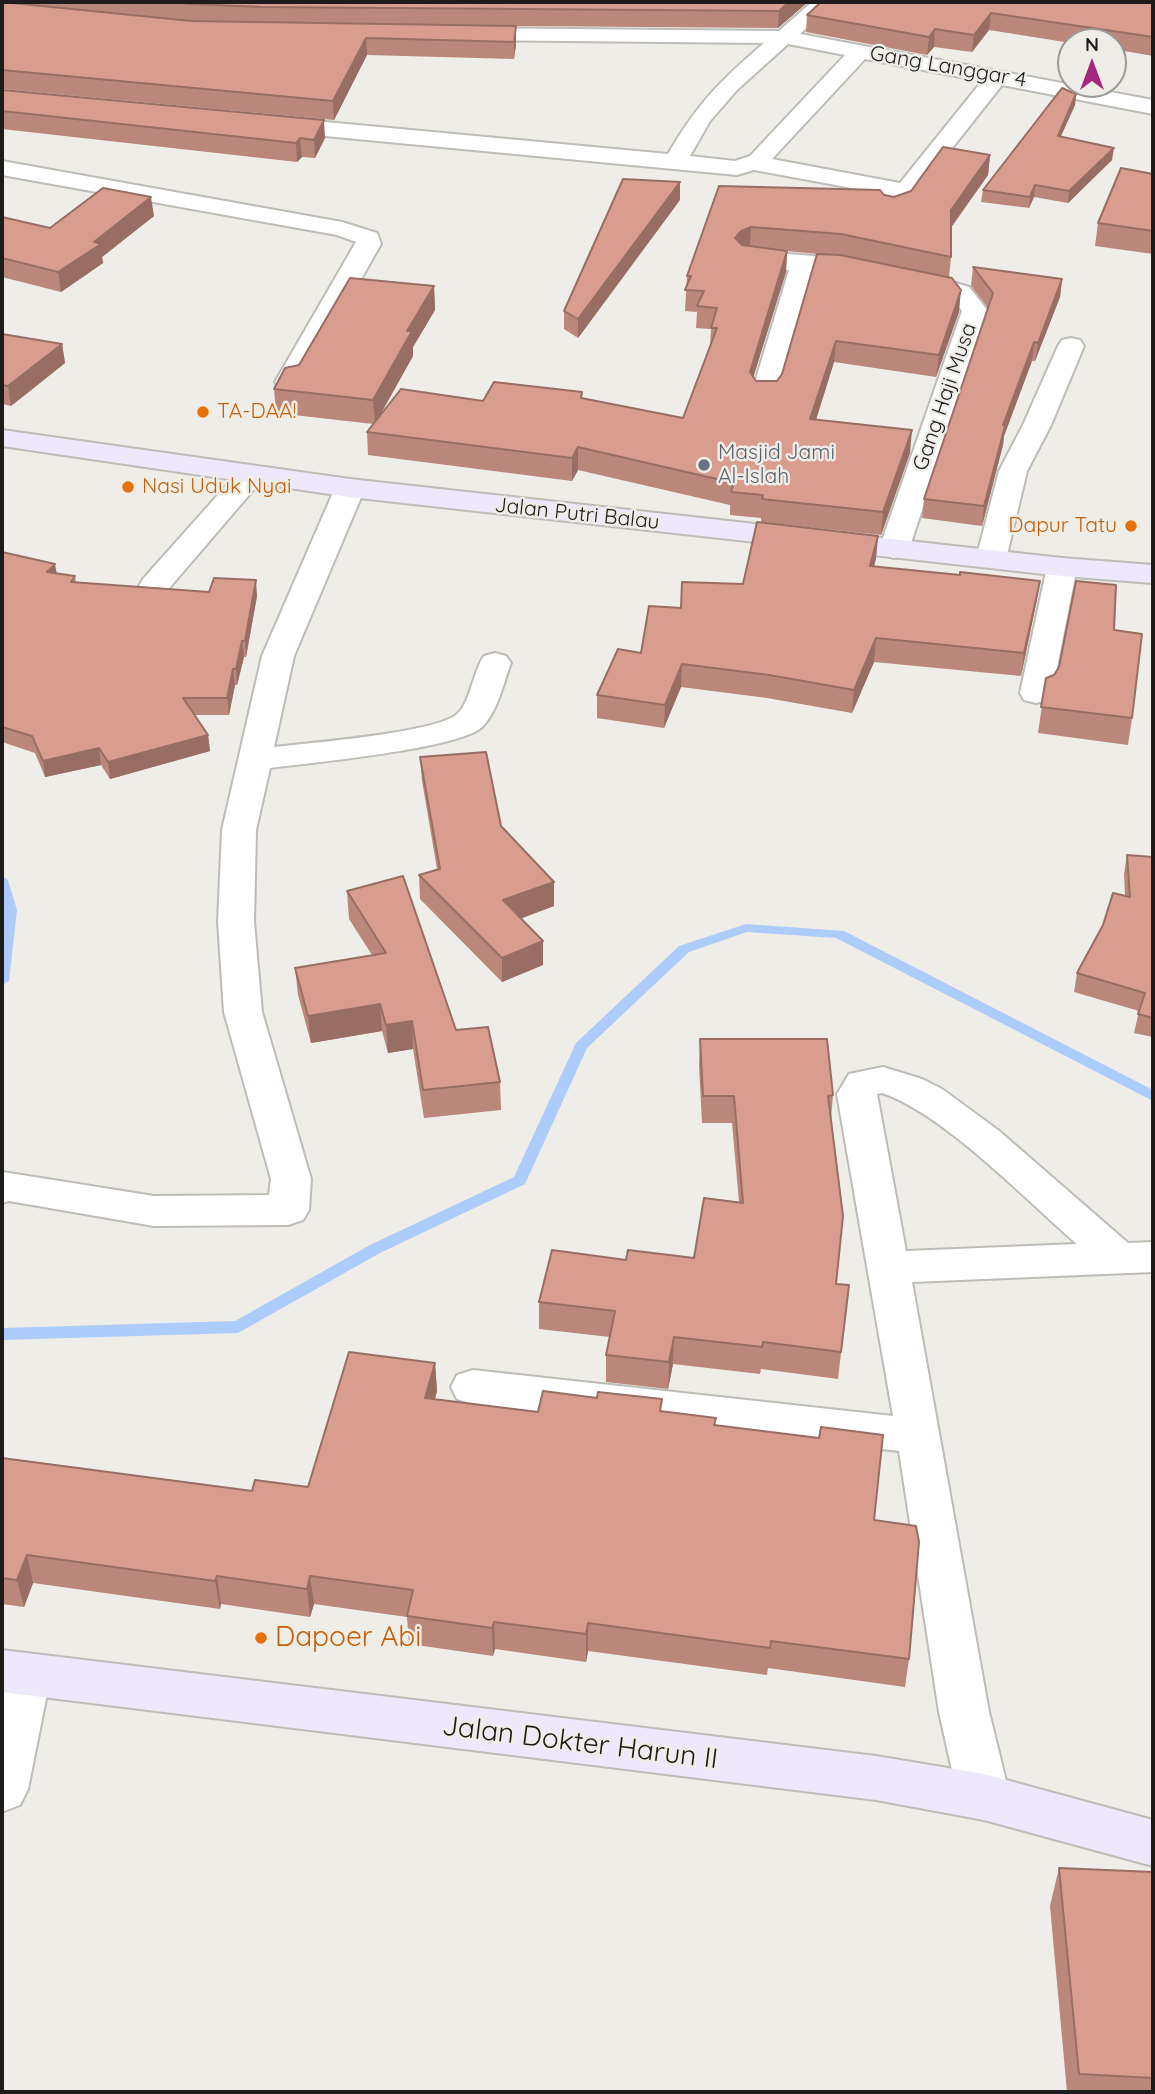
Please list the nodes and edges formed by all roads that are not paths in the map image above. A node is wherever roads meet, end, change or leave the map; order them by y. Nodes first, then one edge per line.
1 (824, 2) edge
2 (447, 34) edge
3 (783, 37) junction
4 (861, 51) junction
5 (998, 76) junction
6 (1153, 107) edge
7 (251, 122) edge
8 (675, 162) junction
9 (753, 163) junction
10 (2, 168) edge
11 (750, 259) edge
12 (804, 263) junction
13 (1071, 345) dead end
14 (289, 382) edge
15 (765, 395) edge
16 (2, 438) edge
17 (251, 475) junction
18 (349, 488) junction
19 (894, 550) junction
20 (991, 559) junction
21 (1062, 567) junction
22 (1153, 574) edge
23 (154, 586) edge
24 (495, 663) dead end
25 (1036, 693) dead end
26 (253, 760) junction
27 (2, 1189) edge
28 (1137, 1258) edge
29 (888, 1267) junction
30 (473, 1387) dead end
31 (919, 1436) junction
32 (14, 1673) edge
33 (2, 1789) edge
34 (984, 1797) junction
35 (1153, 1843) edge

1 - 3 street
2 - 3 street, Gang Langgar 4
3 - 4 street, Gang Langgar 4
3 - 8 street
4 - 5 street, Gang Langgar 4
4 - 9 street
5 - 6 street, Gang Langgar 4
5 - 9 street
7 - 8 street
8 - 9 street
10 - 14 street
11 - 12 street, Gang Haji Musa
12 - 15 street
12 - 19 street, Gang Haji Musa
13 - 20 street
16 - 17 main road, Jalan Putri Balau
17 - 18 main road, Jalan Putri Balau
17 - 23 street
18 - 19 main road, Jalan Putri Balau
18 - 26 street
19 - 20 main road, Jalan Putri Balau
20 - 21 main road, Jalan Putri Balau
21 - 22 main road, Jalan Putri Balau
21 - 25 street
24 - 26 street
26 - 27 street
28 - 29 street
28 - 29 street
29 - 31 street
30 - 31 street
31 - 34 street
32 - 33 street
32 - 34 main road, Jalan Dokter Harun II
34 - 35 main road, Jalan Dokter Harun II

